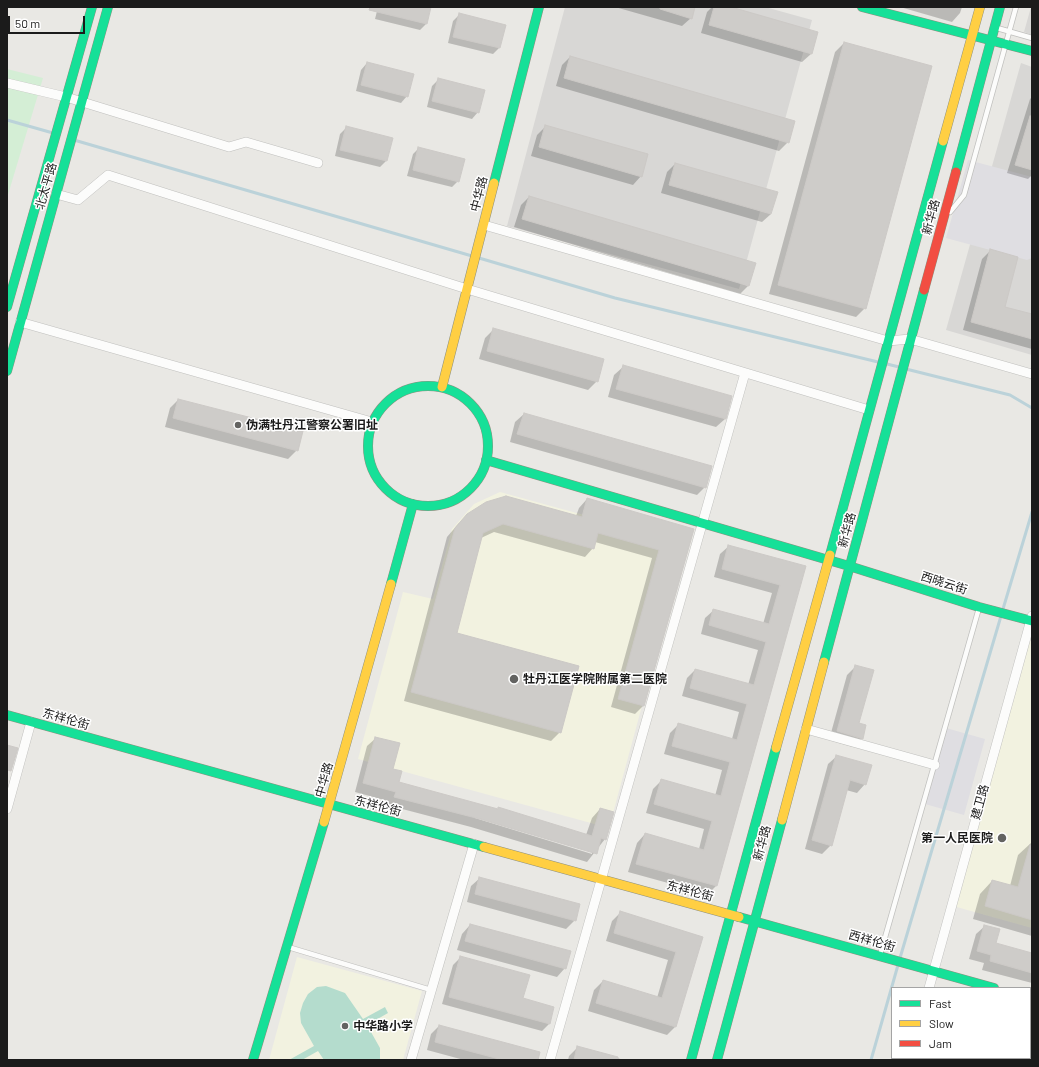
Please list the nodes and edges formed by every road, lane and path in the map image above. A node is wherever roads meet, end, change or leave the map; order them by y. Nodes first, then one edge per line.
1 (92, 7) edge
2 (108, 7) edge
3 (539, 7) edge
4 (862, 7) edge
5 (980, 7) edge
6 (1000, 7) edge
7 (1016, 7) edge
8 (994, 27) junction
9 (1009, 32) junction
10 (972, 35) junction
11 (1032, 38) edge
12 (991, 39) junction
13 (1006, 44) junction
14 (1032, 51) edge
15 (7, 82) edge
16 (66, 97) junction
17 (82, 102) junction
18 (318, 163) dead end
19 (56, 194) junction
20 (942, 220) junction
21 (484, 225) junction
22 (467, 290) junction
23 (7, 307) edge
24 (20, 322) junction
25 (910, 339) junction
26 (888, 341) junction
27 (7, 371) edge
28 (745, 373) junction
29 (1032, 374) edge
30 (442, 387) junction
31 (869, 410) junction
32 (372, 422) junction
33 (486, 460) junction
34 (413, 504) junction
35 (704, 524) junction
36 (828, 561) junction
37 (849, 566) junction
38 (979, 607) junction
39 (1032, 619) edge
40 (7, 715) edge
41 (31, 722) junction
42 (806, 729) junction
43 (935, 765) junction
44 (329, 805) junction
45 (7, 809) edge
46 (474, 844) junction
47 (602, 879) junction
48 (731, 915) junction
49 (742, 918) joint
50 (754, 921) junction
51 (287, 947) junction
52 (880, 956) junction
53 (934, 971) junction
54 (929, 987) edge
55 (990, 987) edge
56 (431, 990) junction
57 (253, 1060) edge
58 (411, 1060) edge
59 (550, 1060) edge
60 (691, 1060) edge
61 (717, 1060) edge

1 - 16 street, 北太平路
2 - 17 street, 北太平路
3 - 21 street, 中华路
4 - 10 street
5 - 10 street
6 - 8 street, 新华路
7 - 9 lane
8 - 9 lane
8 - 12 street, 新华路
9 - 11 lane
9 - 13 lane
10 - 12 street
10 - 26 street
12 - 13 street
12 - 20 street, 新华路
13 - 14 street
13 - 20 lane
15 - 16 street
16 - 17 street
16 - 23 street, 北太平路
17 - 18 street
17 - 19 street, 北太平路
19 - 22 street
19 - 24 street, 北太平路
20 - 25 street, 新华路
21 - 22 street, 中华路
21 - 26 street
22 - 28 street
22 - 30 street, 中华路
24 - 27 street, 北太平路
24 - 32 street
25 - 26 street
25 - 29 street
25 - 37 street, 新华路
26 - 31 street
28 - 31 street
28 - 35 street
30 - 32 street
30 - 33 street
31 - 36 street
32 - 34 street
33 - 34 street
33 - 35 street, 西晓云街
34 - 44 street, 中华路
35 - 36 street, 西晓云街
35 - 47 street
36 - 37 street, 西晓云街
36 - 48 street
37 - 38 street, 西晓云街
37 - 42 street, 新华路
38 - 39 street, 西晓云街
38 - 43 lane
39 - 53 street, 建卫路
40 - 41 street, 东祥伦街
41 - 44 street, 东祥伦街
41 - 45 street
42 - 43 street
42 - 50 street, 新华路
43 - 52 lane
44 - 46 street, 东祥伦街
44 - 51 street, 中华路
46 - 47 street, 东祥伦街
46 - 56 street
47 - 48 street, 东祥伦街
47 - 59 street
48 - 49 street, 东祥伦街
48 - 60 street
49 - 50 street, 西祥伦街
50 - 52 street, 西祥伦街
50 - 61 street, 新华路
51 - 56 lane
51 - 57 street, 中华路
52 - 53 street, 西祥伦街
53 - 54 street, 建卫路
53 - 55 street, 西祥伦街
56 - 58 street

